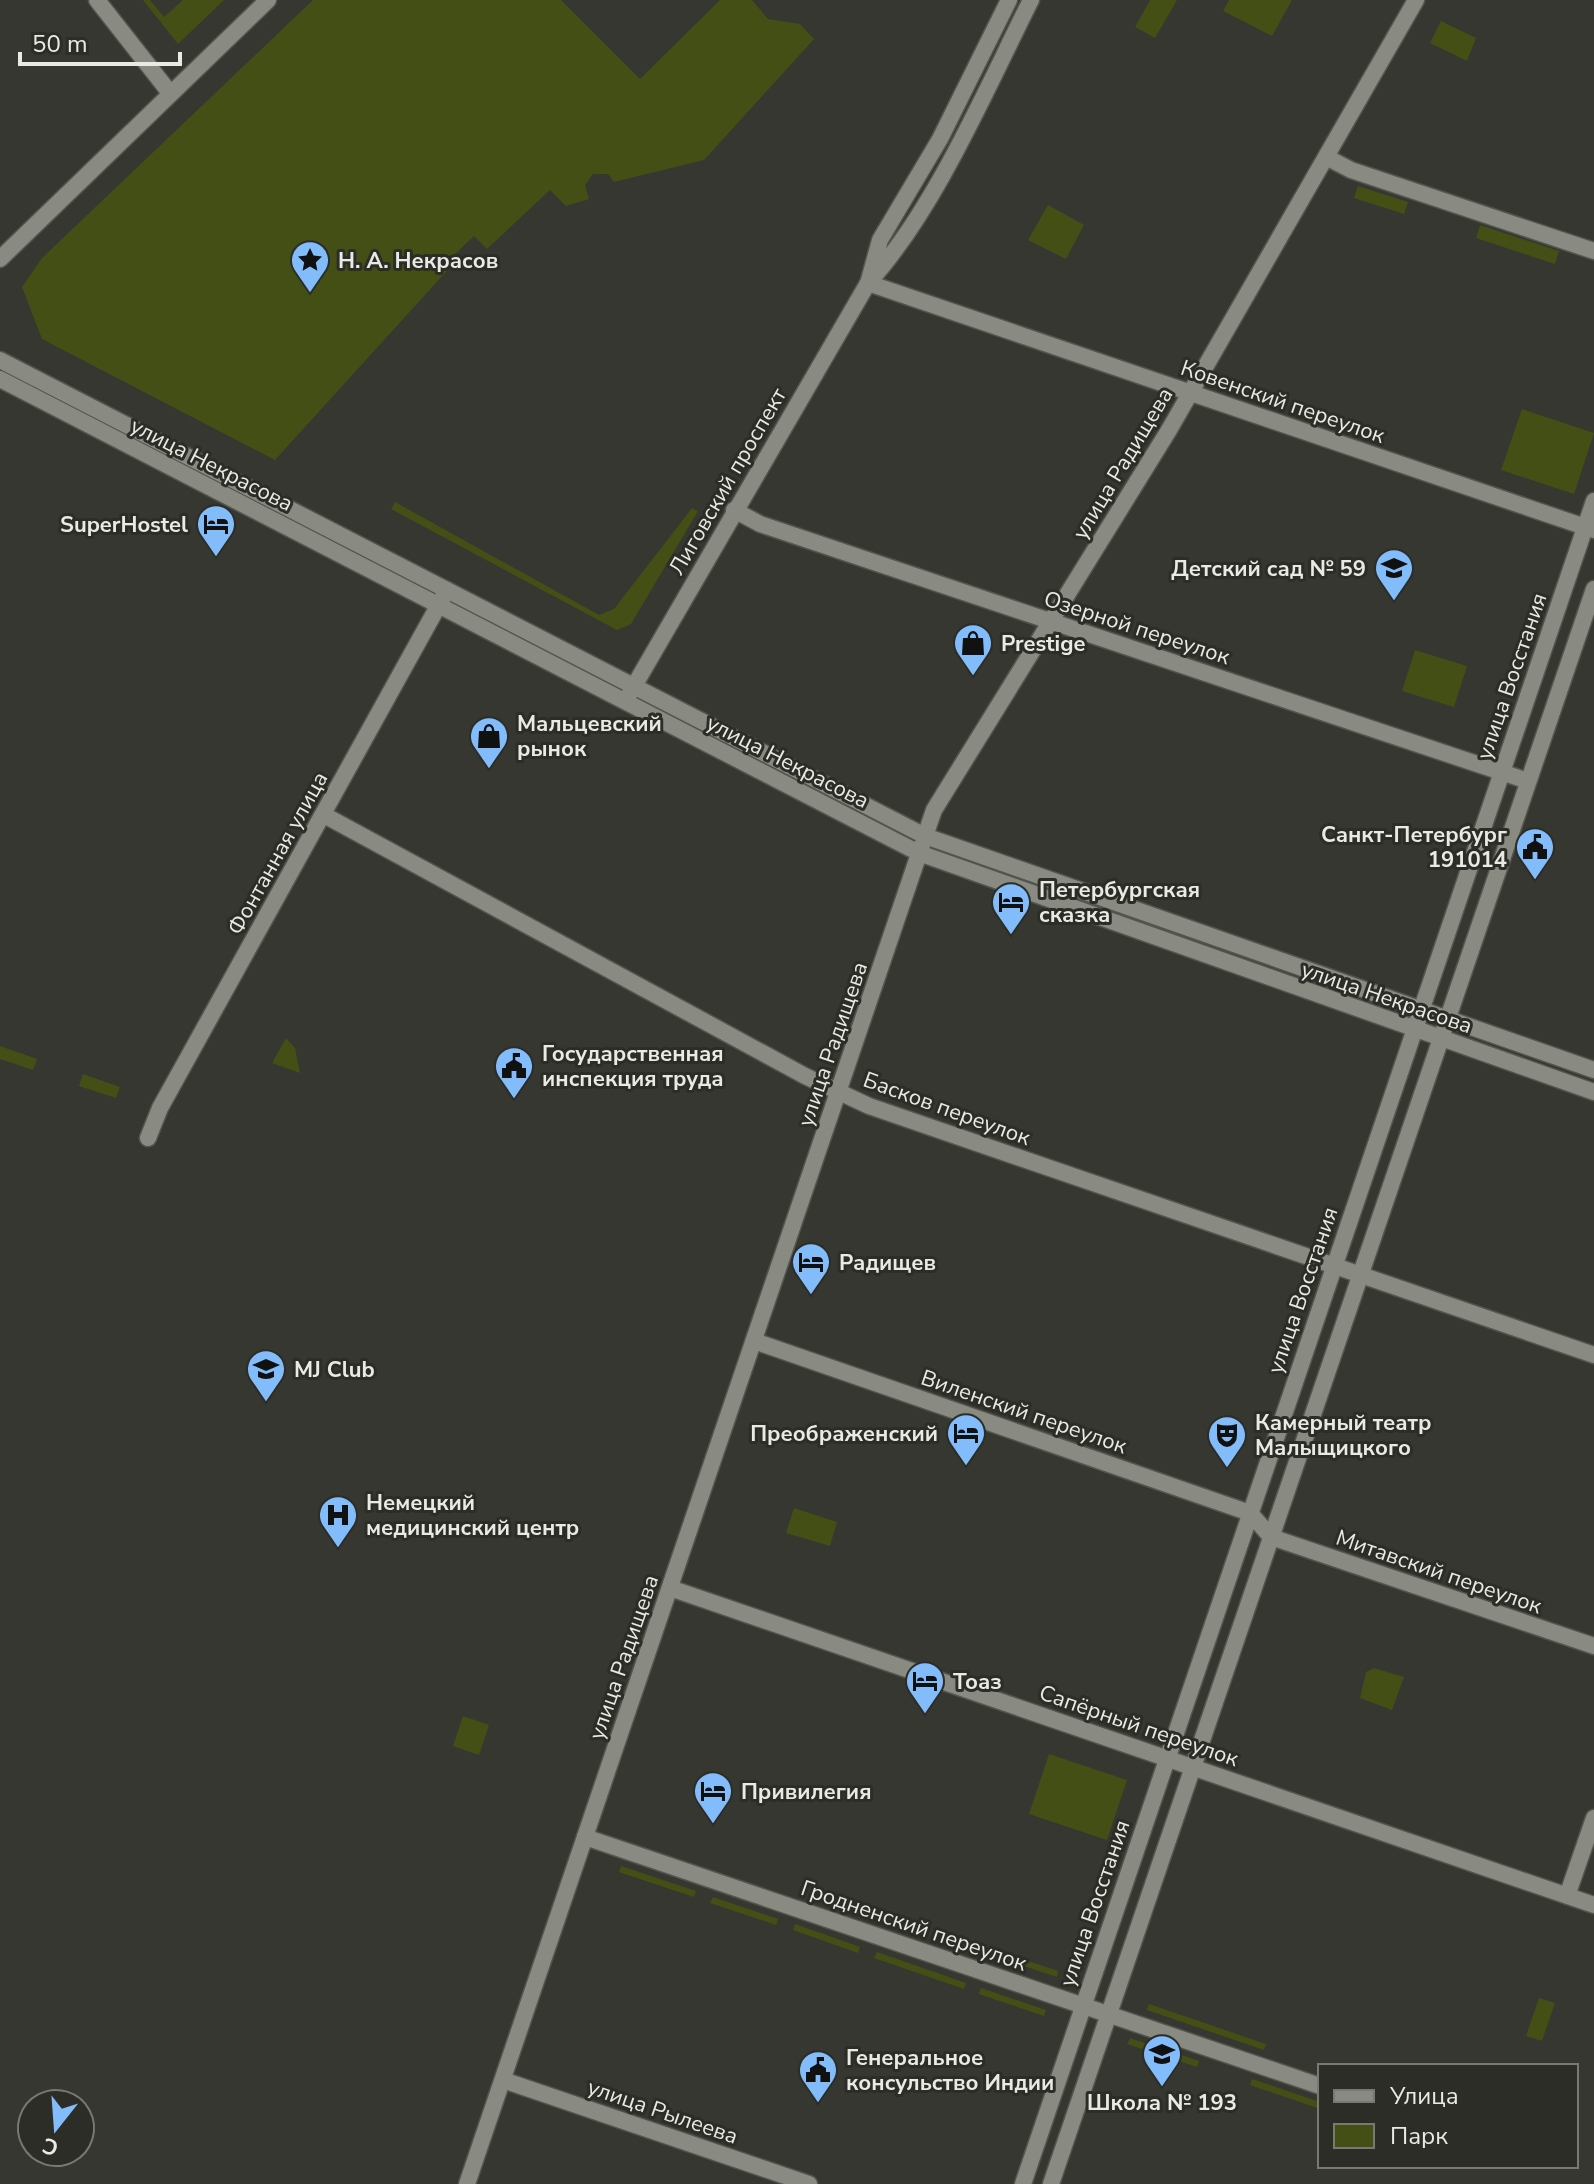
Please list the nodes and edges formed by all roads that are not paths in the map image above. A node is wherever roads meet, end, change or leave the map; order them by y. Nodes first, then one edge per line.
1 (97, 0) edge
2 (268, 0) edge
3 (1009, 0) edge
4 (1031, 0) edge
5 (1416, 0) edge
6 (170, 93) junction
7 (1328, 158) junction
8 (1594, 251) edge
9 (0, 259) edge
10 (868, 283) junction
11 (0, 360) edge
12 (0, 379) edge
13 (1191, 393) junction
14 (1594, 501) edge
15 (734, 510) junction
16 (1590, 528) edge
17 (1594, 589) edge
18 (447, 590) junction
19 (438, 605) junction
20 (1052, 621) junction
21 (634, 686) junction
22 (625, 702) junction
23 (1502, 772) junction
24 (1528, 781) junction
25 (324, 815) junction
26 (925, 836) junction
27 (919, 853) junction
28 (1420, 1010) junction
29 (1447, 1019) junction
30 (1414, 1030) junction
31 (1440, 1039) junction
32 (1594, 1070) edge
33 (838, 1092) junction
34 (1594, 1092) edge
35 (148, 1138) dead end
36 (1334, 1265) junction
37 (1361, 1275) junction
38 (754, 1341) junction
39 (1594, 1355) edge
40 (1250, 1513) junction
41 (1271, 1537) junction
42 (670, 1588) junction
43 (1594, 1646) edge
44 (1166, 1758) junction
45 (1192, 1767) junction
46 (1594, 1818) edge
47 (585, 1837) junction
48 (1567, 1896) junction
49 (1594, 1905) edge
50 (1083, 2005) junction
51 (1108, 2014) junction
52 (503, 2080) junction
53 (1318, 2085) edge
54 (467, 2184) edge
55 (809, 2184) edge
56 (1023, 2184) edge
57 (1051, 2184) edge

1 - 6 street
2 - 6 street
3 - 10 street, Лиговский проспект
4 - 10 street, Лиговский проспект
5 - 7 street, улица Радищева
6 - 9 street
7 - 8 street
7 - 13 street, улица Радищева
10 - 13 street, Ковенский переулок
10 - 15 street, Лиговский проспект
11 - 18 street, улица Некрасова
12 - 19 street, улица Некрасова
13 - 16 street, Ковенский переулок
13 - 20 street, улица Радищева
14 - 16 street, улица Восстания
15 - 20 street, Озерной переулок
15 - 21 street, Лиговский проспект
16 - 23 street, улица Восстания
17 - 24 street
18 - 19 street, Фонтанная улица
18 - 21 street, улица Некрасова
19 - 22 street, улица Некрасова
19 - 25 street, Фонтанная улица
20 - 23 street, Озерной переулок
20 - 26 street, улица Радищева
21 - 22 street, Лиговский проспект
21 - 26 street, улица Некрасова
22 - 27 street, улица Некрасова
23 - 24 street, Озерной переулок
23 - 28 street, улица Восстания
24 - 29 street
25 - 33 street, Басков переулок
25 - 35 street, Фонтанная улица
26 - 27 street, улица Радищева
26 - 28 street, улица Некрасова
27 - 30 street, улица Некрасова
27 - 33 street, улица Радищева
28 - 29 street, улица Некрасова
28 - 30 street, улица Восстания
29 - 31 street
29 - 32 street, улица Некрасова
30 - 31 street, улица Некрасова
30 - 36 street, улица Восстания
31 - 34 street, улица Некрасова
31 - 37 street
33 - 36 street, Басков переулок
33 - 38 street, улица Радищева
36 - 37 street, Басков переулок
36 - 40 street, улица Восстания
37 - 39 street, Басков переулок
37 - 41 street
38 - 40 street, Виленский переулок
38 - 42 street, улица Радищева
40 - 41 street, Виленский переулок
40 - 44 street, улица Восстания
41 - 43 street, Митавский переулок
41 - 45 street
42 - 44 street, Сапёрный переулок
42 - 47 street, улица Радищева
44 - 45 street, Сапёрный переулок
44 - 50 street, улица Восстания
45 - 48 street, Сапёрный переулок
45 - 51 street
46 - 48 street
47 - 50 street, Гродненский переулок
47 - 52 street, улица Радищева
48 - 49 street, Сапёрный переулок
50 - 51 street, Гродненский переулок
50 - 56 street, улица Восстания
51 - 53 street, Гродненский переулок
51 - 57 street
52 - 54 street, улица Радищева
52 - 55 street, улица Рылеева

